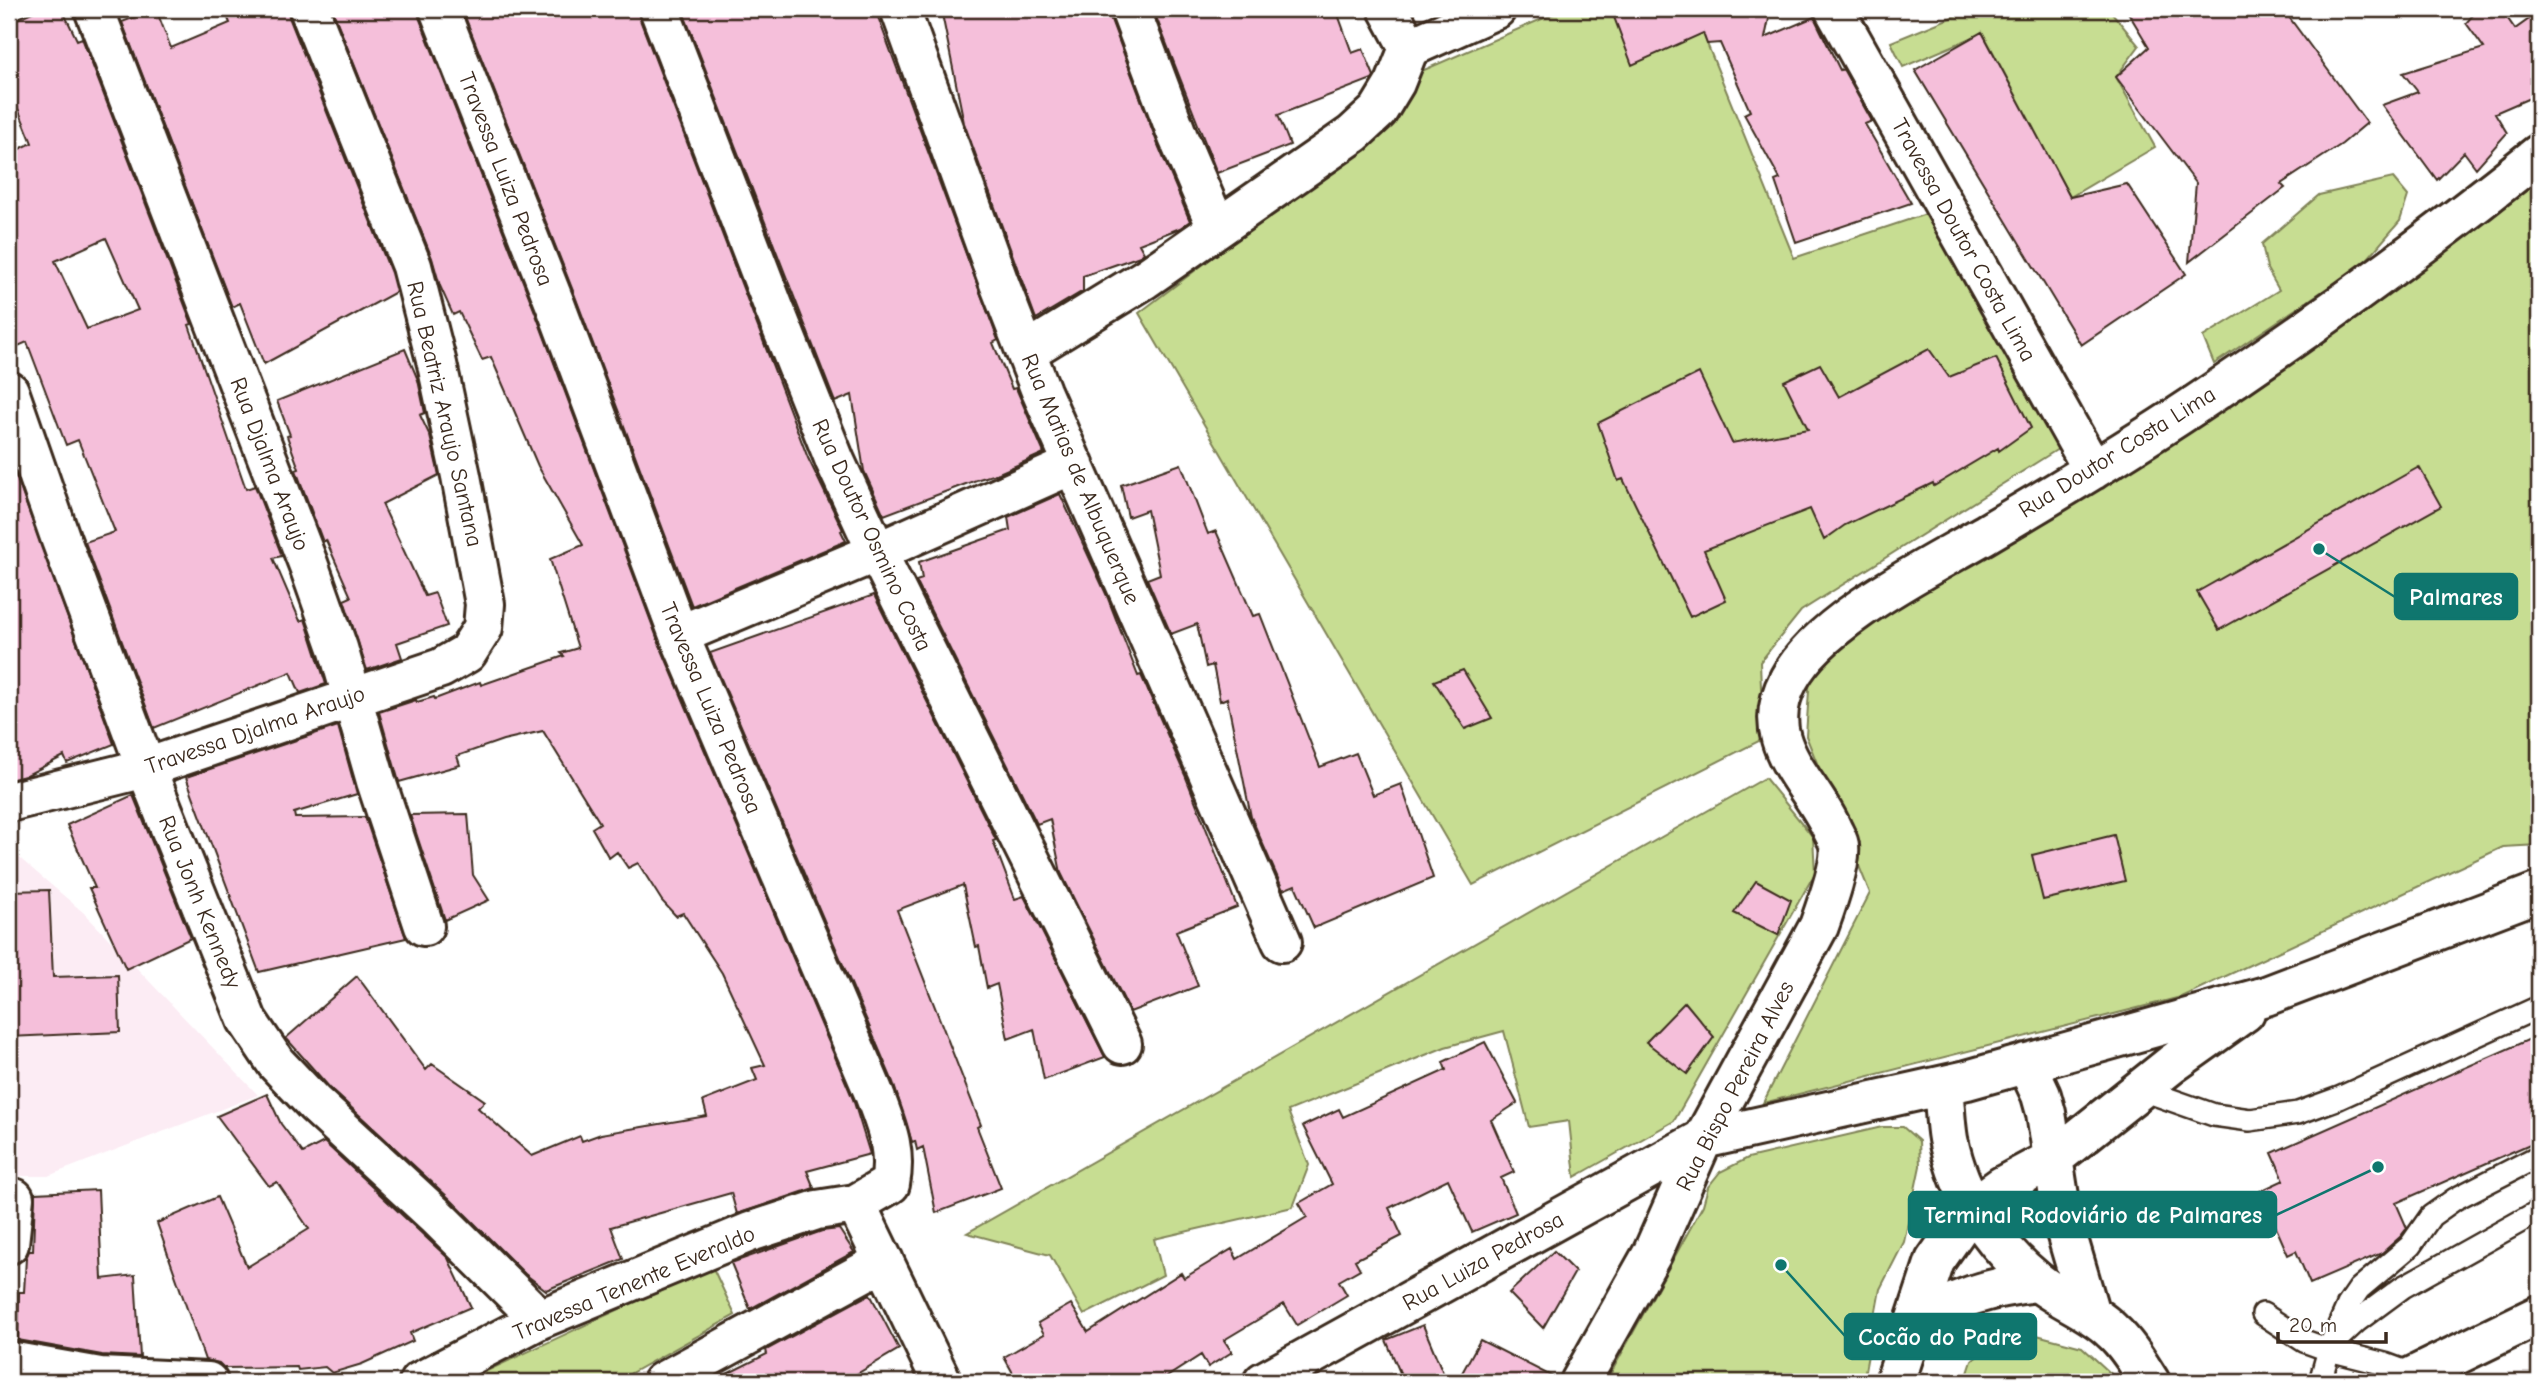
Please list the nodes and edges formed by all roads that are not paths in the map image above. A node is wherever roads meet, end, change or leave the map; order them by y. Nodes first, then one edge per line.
1 (94, 9) edge
2 (309, 9) edge
3 (439, 9) edge
4 (659, 9) edge
5 (900, 9) edge
6 (1130, 9) edge
7 (1388, 9) edge
8 (1496, 9) edge
9 (1834, 9) edge
10 (1409, 48) junction
11 (2539, 154) edge
12 (1217, 229) junction
13 (1026, 352) junction
14 (9, 391) edge
15 (1074, 464) junction
16 (2093, 470) junction
17 (877, 552) junction
18 (483, 628) joint
19 (679, 635) junction
20 (352, 698) junction
21 (146, 768) junction
22 (1805, 786) joint
23 (9, 802) edge
24 (2539, 892) edge
25 (424, 926) dead end
26 (1282, 942) dead end
27 (2266, 996) junction
28 (2539, 1007) edge
29 (1122, 1044) dead end
30 (2026, 1063) junction
31 (1943, 1086) junction
32 (2140, 1089) junction
33 (1703, 1139) junction
34 (2539, 1156) edge
35 (2054, 1158) junction
36 (13, 1198) dead end
37 (856, 1204) junction
38 (1973, 1207) junction
39 (2539, 1211) edge
40 (9, 1244) edge
41 (884, 1261) junction
42 (2038, 1282) junction
43 (2090, 1314) junction
44 (2263, 1314) dead end
45 (2539, 1315) edge
46 (540, 1319) junction
47 (1913, 1325) junction
48 (2330, 1348) junction
49 (9, 1361) edge
50 (2408, 1378) edge
51 (208, 1382) edge
52 (419, 1382) edge
53 (662, 1382) edge
54 (942, 1382) edge
55 (1263, 1382) edge
56 (1580, 1382) edge
57 (1895, 1382) edge
58 (2150, 1382) edge
59 (2320, 1382) edge

1 - 20 street, Rua Djalma Araujo
2 - 18 street, Rua Beatriz Araujo Santana
3 - 19 street, Travessa Luiza Pedrosa
4 - 17 street, Rua Doutor Osmino Costa
5 - 13 street, Rua Matias de Albuquerque
6 - 12 street
7 - 10 street
8 - 10 street
9 - 16 street, Travessa Doutor Costa Lima
10 - 12 street
11 - 16 street, Rua Doutor Costa Lima
12 - 13 street
13 - 15 street, Rua Matias de Albuquerque
14 - 21 street, Rua Jonh Kennedy
15 - 17 street
15 - 26 street, Rua Matias de Albuquerque
16 - 22 street, Rua Doutor Costa Lima
17 - 19 street
17 - 29 street, Rua Doutor Osmino Costa
18 - 20 street, Travessa Djalma Araujo
19 - 37 street, Travessa Luiza Pedrosa
20 - 21 street, Travessa Djalma Araujo
20 - 25 street, Rua Djalma Araujo
21 - 23 street, Travessa Djalma Araujo
21 - 46 street, Rua Jonh Kennedy
22 - 33 street, Rua Bispo Pereira Alves
24 - 27 street
27 - 30 street, Rua Luiza Pedrosa
27 - 32 street
28 - 32 lane
30 - 31 street, Rua Luiza Pedrosa
30 - 35 street
31 - 33 street, Rua Luiza Pedrosa
31 - 38 street
32 - 35 street
33 - 55 street, Rua Luiza Pedrosa
33 - 56 street, Rua Bispo Pereira Alves
34 - 48 lane
35 - 38 street
35 - 43 street
36 - 40 street
37 - 41 street
37 - 46 street, Travessa Tenente Everaldo
38 - 42 street
38 - 47 street
39 - 48 lane
41 - 53 street
41 - 54 street
42 - 43 street
42 - 47 street
43 - 58 street
44 - 48 lane
45 - 50 street
46 - 52 street, Travessa Tenente Everaldo
47 - 57 street
48 - 50 lane
48 - 59 lane
49 - 51 street

